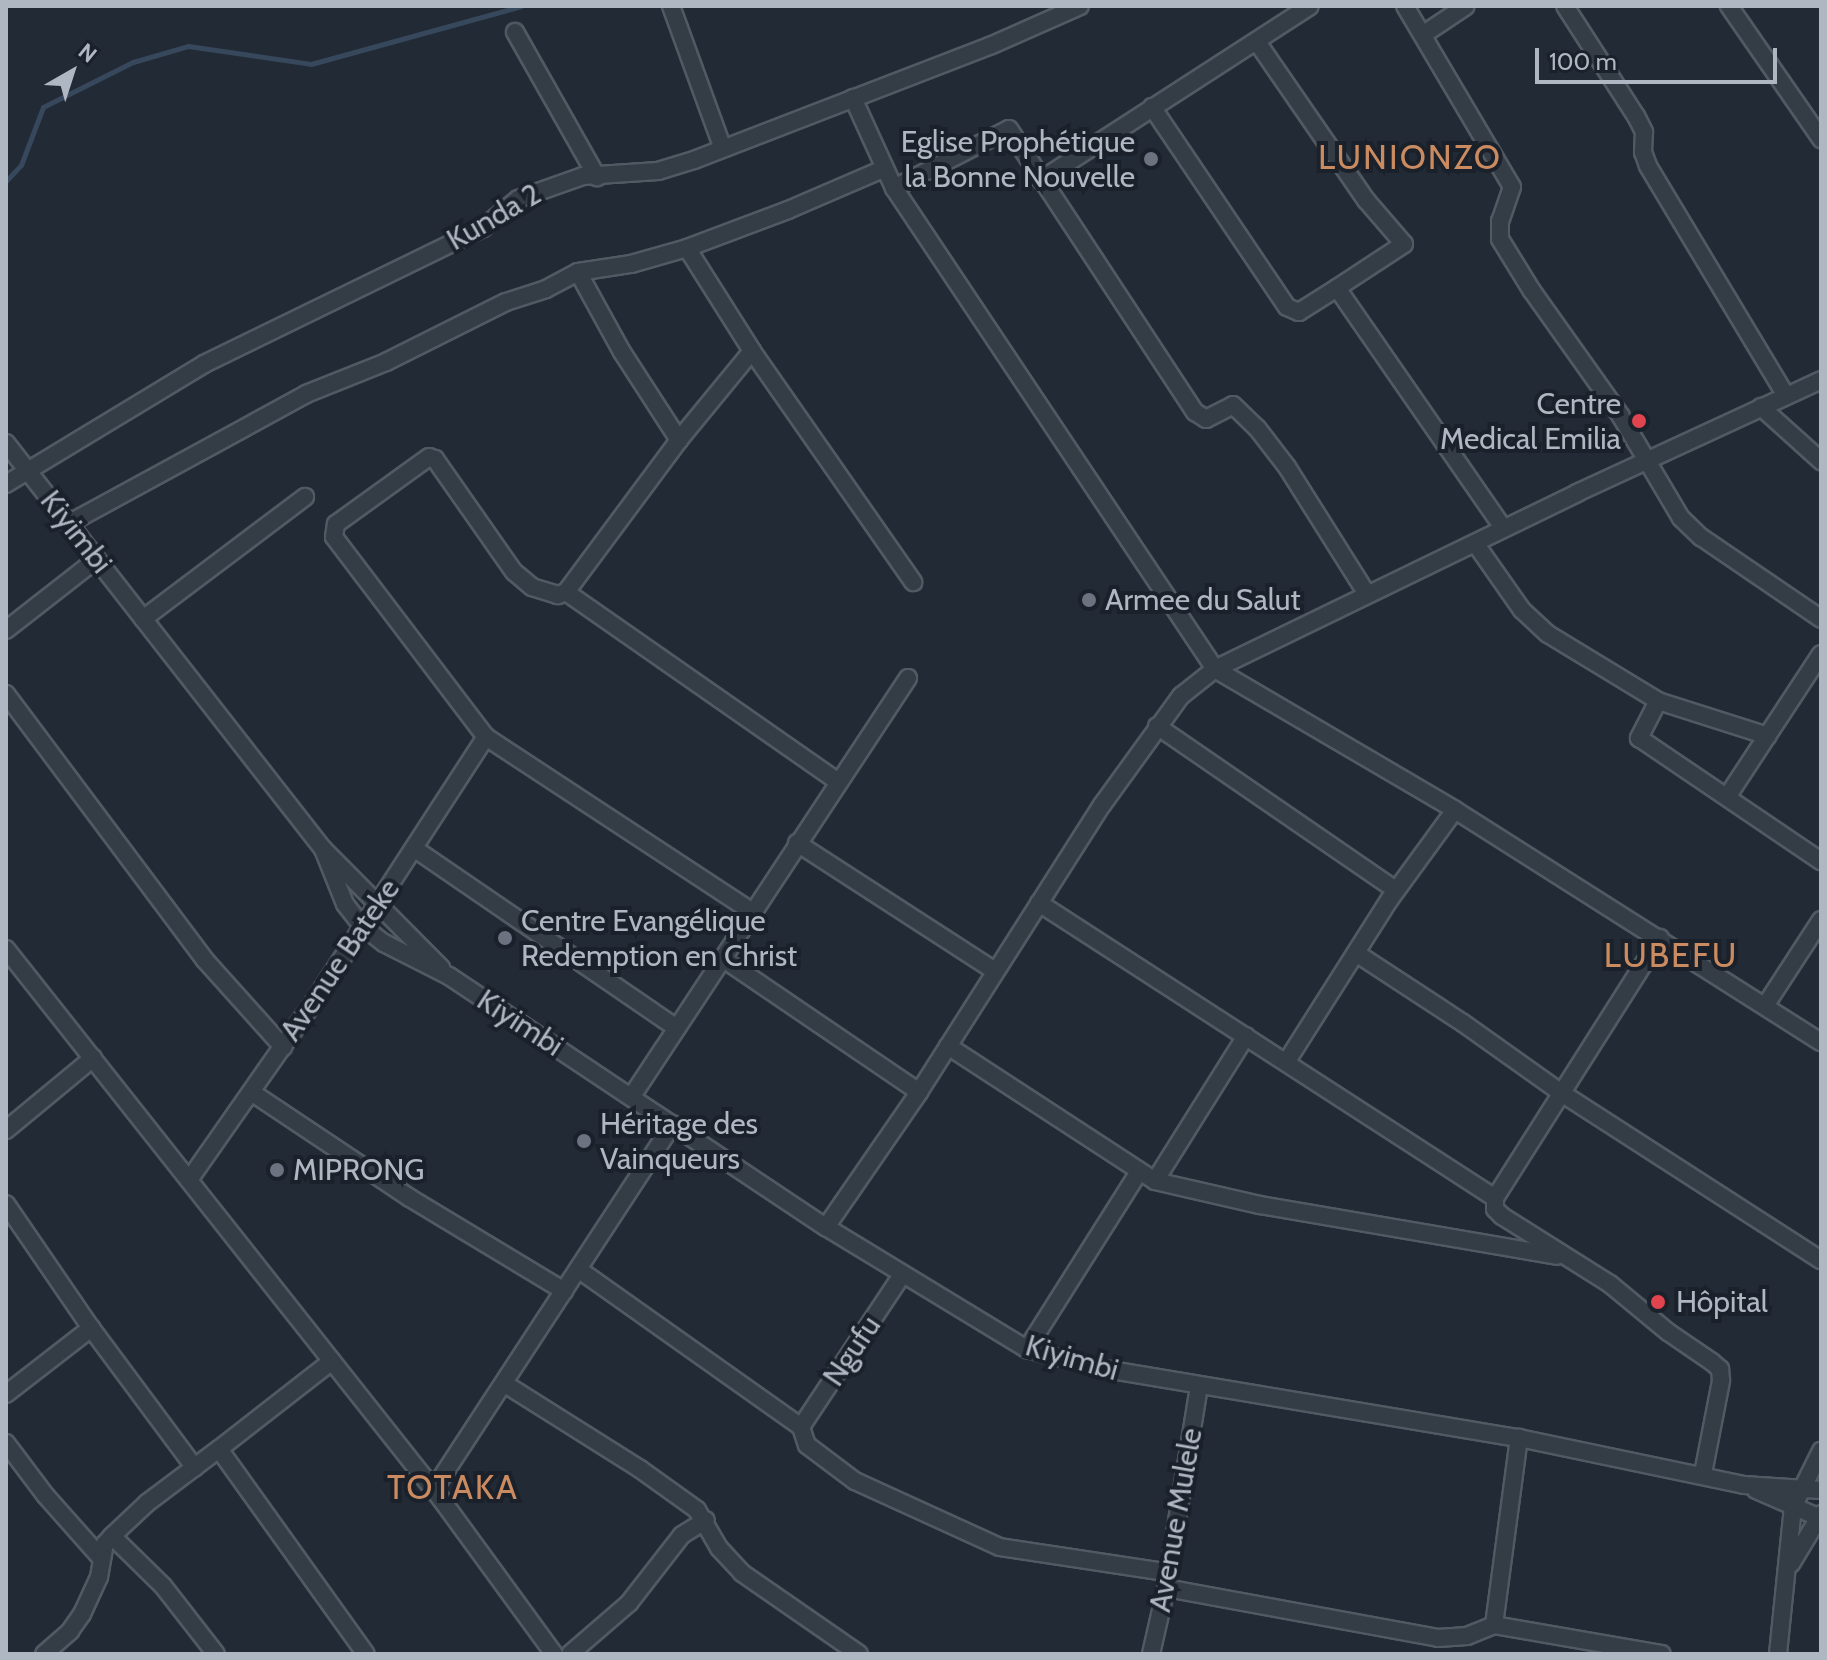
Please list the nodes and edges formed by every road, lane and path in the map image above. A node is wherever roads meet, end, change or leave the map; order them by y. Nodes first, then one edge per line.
1 (671, 6) edge
2 (1080, 6) edge
3 (1310, 6) edge
4 (1405, 6) edge
5 (1466, 6) edge
6 (1565, 6) edge
7 (1729, 6) edge
8 (515, 32) dead end
9 (1424, 34) junction
10 (1257, 42) junction
11 (853, 98) junction
12 (1152, 107) junction
13 (1821, 139) edge
14 (722, 146) junction
15 (883, 169) junction
16 (597, 177) junction
17 (1041, 180) junction
18 (894, 188) junction
19 (687, 248) junction
20 (578, 272) junction
21 (1337, 288) junction
22 (752, 351) junction
23 (1821, 380) edge
24 (1786, 396) junction
25 (1761, 407) junction
26 (679, 440) junction
27 (6, 443) edge
28 (1821, 461) edge
29 (1648, 462) junction
30 (27, 470) junction
31 (6, 484) edge
32 (305, 497) dead end
33 (68, 524) junction
34 (1503, 528) junction
35 (1475, 543) junction
36 (97, 559) junction
37 (913, 582) dead end
38 (566, 592) junction
39 (1367, 594) junction
40 (143, 619) junction
41 (1821, 619) edge
42 (6, 630) edge
43 (1821, 654) edge
44 (1215, 669) junction
45 (908, 678) dead end
46 (6, 694) edge
47 (1658, 701) junction
48 (1157, 726) junction
49 (1768, 736) junction
50 (486, 737) junction
51 (837, 781) junction
52 (1727, 797) junction
53 (1455, 810) junction
54 (797, 843) junction
55 (323, 849) junction
56 (415, 849) junction
57 (1821, 861) edge
58 (1396, 890) junction
59 (1039, 903) junction
60 (378, 904) junction
61 (754, 913) junction
62 (1821, 920) edge
63 (362, 926) junction
64 (1660, 938) junction
65 (6, 949) edge
66 (1356, 953) junction
67 (722, 958) junction
68 (995, 971) junction
69 (449, 976) junction
70 (1765, 1006) junction
71 (675, 1027) junction
72 (1246, 1036) junction
73 (1821, 1042) edge
74 (948, 1046) junction
75 (283, 1047) junction
76 (93, 1058) junction
77 (1287, 1061) junction
78 (251, 1092) junction
79 (919, 1092) junction
80 (1563, 1094) junction
81 (632, 1096) junction
82 (673, 1124) junction
83 (6, 1130) edge
84 (1139, 1172) junction
85 (189, 1180) junction
86 (1155, 1181) junction
87 (1495, 1198) junction
88 (6, 1204) edge
89 (826, 1227) junction
90 (1566, 1258) junction
91 (1821, 1260) edge
92 (578, 1269) junction
93 (902, 1275) junction
94 (564, 1291) junction
95 (91, 1328) junction
96 (1027, 1349) junction
97 (332, 1361) junction
98 (505, 1384) junction
99 (1199, 1386) junction
100 (6, 1394) edge
101 (801, 1427) junction
102 (1519, 1438) junction
103 (6, 1443) edge
104 (219, 1449) junction
105 (1821, 1451) edge
106 (195, 1468) junction
107 (1703, 1474) junction
108 (1744, 1485) junction
109 (434, 1489) junction
110 (1799, 1489) junction
111 (1821, 1490) edge
112 (1793, 1507) junction
113 (1820, 1516) edge
114 (706, 1520) junction
115 (112, 1536) junction
116 (101, 1558) junction
117 (1790, 1566) junction
118 (1166, 1580) junction
119 (1494, 1625) junction
120 (62, 1639) junction
121 (44, 1654) edge
122 (72, 1654) edge
123 (216, 1654) edge
124 (366, 1654) edge
125 (554, 1654) edge
126 (570, 1654) edge
127 (859, 1654) edge
128 (1151, 1654) edge
129 (1662, 1654) edge
130 (1778, 1654) edge

1 - 14 street
2 - 11 street, Kunda 2
3 - 10 street
4 - 9 street
5 - 9 street
6 - 24 street
7 - 13 street
8 - 16 street
9 - 29 street
10 - 12 street
10 - 21 street
11 - 14 street, Kunda 2
11 - 15 street
12 - 17 street
12 - 21 street
14 - 16 street, Kunda 2
15 - 18 street
15 - 19 street
16 - 30 street, Kunda 2
17 - 18 street
17 - 39 street
18 - 44 street
19 - 20 street
19 - 22 street
20 - 26 street
20 - 33 street
21 - 34 street
22 - 26 street
22 - 37 street
23 - 24 street
24 - 25 street
25 - 28 street
25 - 29 street
26 - 38 street
27 - 30 street, Kiyimbi
29 - 34 street
29 - 41 street
30 - 31 street, Kunda 2
30 - 33 street, Kiyimbi
32 - 40 street
33 - 36 street, Kiyimbi
34 - 35 street
35 - 39 street
35 - 47 street
36 - 40 street, Kiyimbi
36 - 42 street
38 - 50 street
38 - 51 street
39 - 44 street
40 - 55 street, Kiyimbi
43 - 49 street
44 - 48 street
44 - 53 street
45 - 51 street
46 - 75 street
47 - 49 street
47 - 52 street
48 - 58 street
48 - 59 street
49 - 52 street
50 - 56 street, Avenue Bateke
50 - 61 street
51 - 54 street
52 - 57 street
53 - 58 street
53 - 64 street
54 - 61 street
54 - 68 street
55 - 60 street
55 - 63 street
56 - 60 street, Avenue Bateke
56 - 71 street
58 - 66 street
59 - 68 street
59 - 72 street
60 - 63 street, Avenue Bateke
60 - 69 street
61 - 67 street
62 - 70 street
63 - 69 street
63 - 75 street, Avenue Bateke
64 - 70 street
64 - 80 street
65 - 76 street
66 - 77 street
66 - 80 street
67 - 71 street
67 - 79 street
68 - 74 street
69 - 81 street, Kiyimbi
70 - 73 street
71 - 81 street
72 - 77 street
72 - 86 street
74 - 79 street
74 - 84 street
75 - 78 street, Avenue Bateke
76 - 83 street
76 - 85 street
77 - 87 street
78 - 85 street, Avenue Bateke
78 - 94 street
79 - 89 street
80 - 87 street
80 - 91 street
81 - 82 street, Kiyimbi
82 - 89 street, Kiyimbi
82 - 92 street
84 - 86 street
84 - 96 street
85 - 97 street
86 - 90 street
87 - 90 street
88 - 95 street
89 - 93 street, Kiyimbi
90 - 107 street
92 - 94 street
92 - 101 street
93 - 96 street, Kiyimbi
93 - 101 street, Ngufu
94 - 98 street
95 - 100 street
95 - 106 street
96 - 99 street, Kiyimbi
97 - 104 street
97 - 109 street
98 - 109 street
98 - 114 street
99 - 102 street, Kiyimbi
99 - 118 street, Avenue Mulele
101 - 118 street
102 - 107 street, Kiyimbi
102 - 119 street
103 - 116 street
104 - 106 street
104 - 124 street
105 - 110 street
106 - 115 street
107 - 108 street, Kiyimbi
108 - 110 street, Kiyimbi
108 - 112 street, Kiyimbi
109 - 125 street
110 - 111 street, Kiyimbi
110 - 112 street
112 - 113 street, Kiyimbi
112 - 117 street
113 - 117 street
114 - 126 street
114 - 127 street
115 - 116 street
115 - 123 street
116 - 120 street
117 - 130 street
118 - 119 street
118 - 128 street, Avenue Mulele
119 - 129 street
120 - 121 street
120 - 122 street

